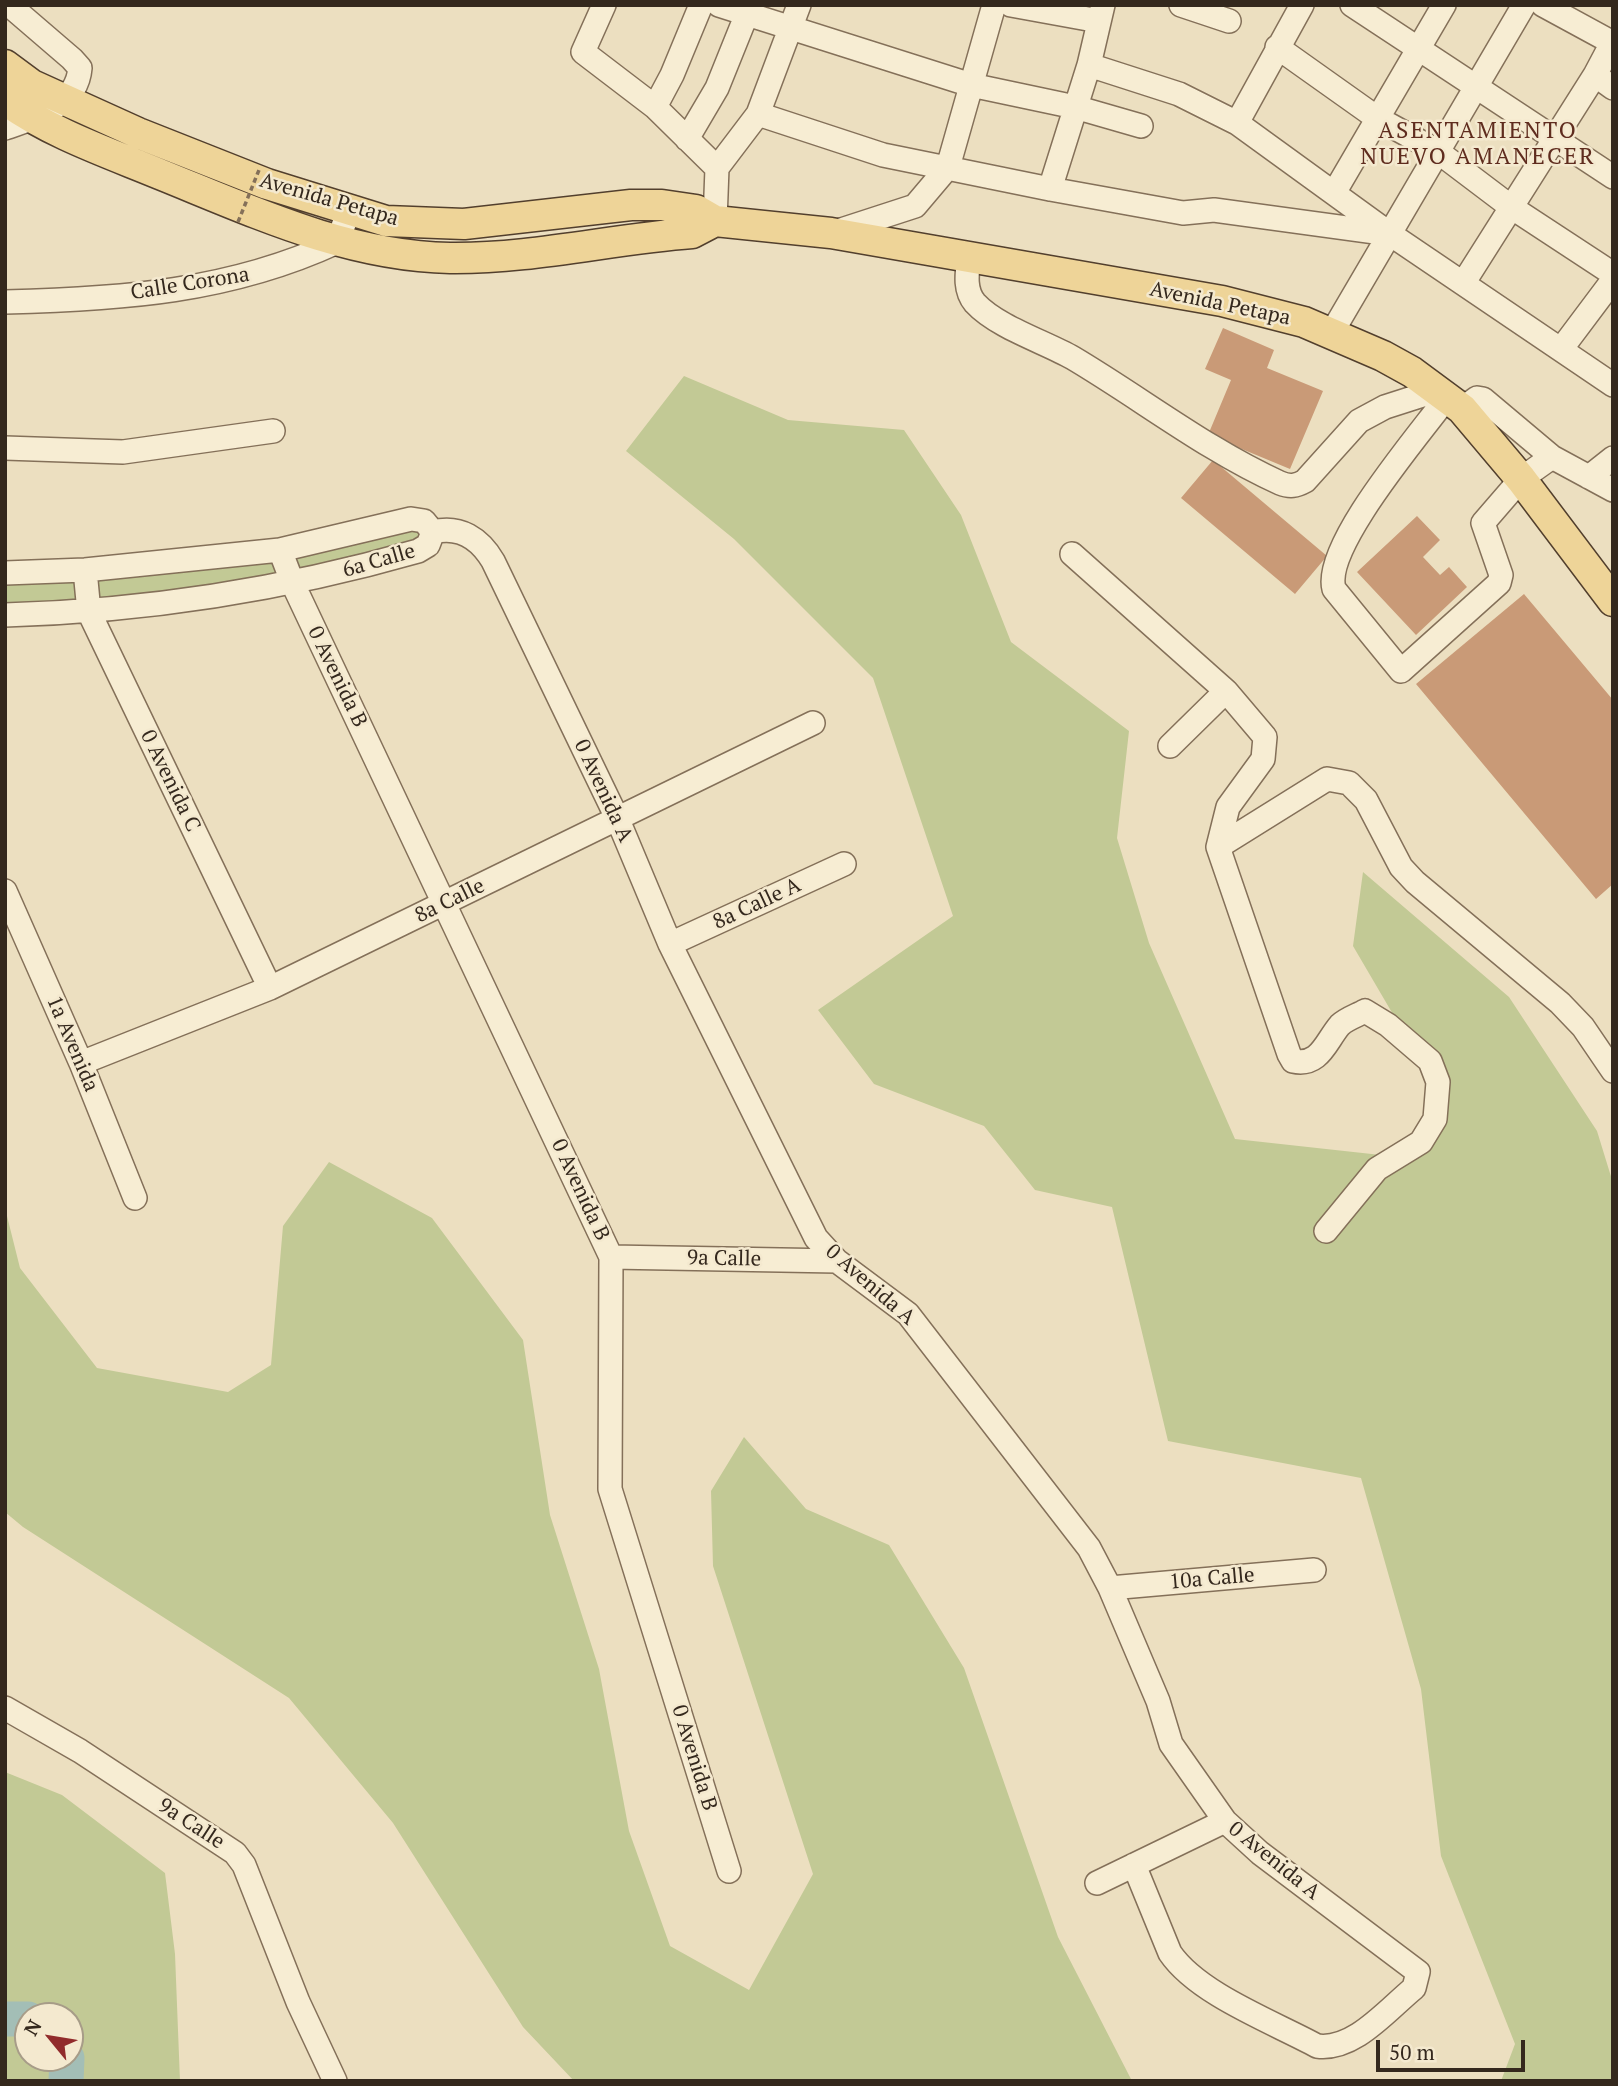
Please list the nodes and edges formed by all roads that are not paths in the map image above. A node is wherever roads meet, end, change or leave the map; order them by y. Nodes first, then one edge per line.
1 (604, 5) edge
2 (701, 5) edge
3 (719, 5) edge
4 (799, 5) edge
5 (994, 5) edge
6 (1011, 5) edge
7 (1181, 5) edge
8 (1302, 5) edge
9 (1352, 5) edge
10 (1444, 5) edge
11 (1524, 5) edge
12 (1543, 5) edge
13 (15, 10) dead end
14 (1101, 13) edge
15 (747, 16) junction
16 (1229, 21) dead end
17 (791, 30) junction
18 (1613, 42) edge
19 (1277, 47) junction
20 (1417, 48) junction
21 (5, 65) edge
22 (1089, 65) junction
23 (1604, 82) edge
24 (971, 85) junction
25 (1474, 88) junction
26 (5, 100) edge
27 (63, 101) junction
28 (655, 107) junction
29 (1075, 107) junction
30 (758, 114) junction
31 (1377, 118) junction
32 (36, 120) junction
33 (1237, 123) junction
34 (1141, 125) dead end
35 (5, 128) edge
36 (687, 139) junction
37 (1552, 140) junction
38 (1437, 151) junction
39 (948, 167) junction
40 (717, 168) junction
41 (1613, 177) edge
42 (1050, 189) junction
43 (1334, 193) junction
44 (1511, 207) junction
45 (349, 211) junction
46 (715, 221) junction
47 (831, 233) junction
48 (1390, 234) junction
49 (337, 242) junction
50 (969, 257) junction
51 (1464, 282) junction
52 (1611, 286) edge
53 (5, 302) edge
54 (1331, 334) junction
55 (1562, 348) junction
56 (1613, 385) edge
57 (1449, 399) junction
58 (273, 431) dead end
59 (5, 448) edge
60 (1552, 457) junction
61 (1613, 458) edge
62 (1589, 477) junction
63 (1521, 479) junction
64 (1613, 490) edge
65 (433, 532) junction
66 (280, 551) junction
67 (1072, 554) dead end
68 (85, 570) junction
69 (5, 573) edge
70 (293, 584) junction
71 (1613, 601) edge
72 (89, 612) junction
73 (5, 615) edge
74 (1226, 691) junction
75 (813, 723) dead end
76 (1170, 746) dead end
77 (618, 820) junction
78 (1218, 847) junction
79 (844, 864) dead end
80 (5, 891) edge
81 (445, 903) junction
82 (670, 944) junction
83 (270, 988) junction
84 (81, 1063) junction
85 (1613, 1071) edge
86 (135, 1198) dead end
87 (1326, 1231) dead end
88 (611, 1257) junction
89 (837, 1261) junction
90 (1314, 1570) dead end
91 (1110, 1588) junction
92 (5, 1708) edge
93 (1225, 1821) junction
94 (1134, 1865) junction
95 (729, 1871) dead end
96 (1097, 1883) dead end
97 (335, 2081) edge

1 - 28 street
2 - 28 street
3 - 15 street
4 - 17 street
5 - 24 street
6 - 14 street
7 - 16 street
8 - 19 street
9 - 20 street
10 - 20 street
11 - 25 street
12 - 18 street
13 - 27 street
14 - 22 street
15 - 17 street
15 - 36 street
17 - 24 street
17 - 30 street
18 - 23 street
19 - 31 street
19 - 33 street
20 - 25 street
20 - 31 street
21 - 27 main road, Avenida Petapa
22 - 29 street
22 - 33 street
23 - 37 street
24 - 29 street
24 - 39 street
25 - 37 street
25 - 38 street
26 - 32 main road, Avenida Petapa
27 - 32 street
27 - 45 main road, Avenida Petapa
28 - 36 street
29 - 34 street
29 - 42 street
30 - 39 street
30 - 40 street
31 - 38 street
31 - 43 street
32 - 35 street
32 - 49 main road, Avenida Petapa
33 - 43 street
36 - 40 street
37 - 41 street
37 - 44 street
38 - 44 street
38 - 48 street
39 - 42 street
39 - 47 street
40 - 46 street
42 - 48 street
43 - 48 street
44 - 51 street
44 - 52 street
45 - 46 main road, Avenida Petapa
45 - 49 street
46 - 47 main road, Avenida Petapa
46 - 49 main road, Avenida Petapa
47 - 50 main road, Avenida Petapa
48 - 51 street
48 - 54 street
49 - 53 street, Calle Corona
50 - 54 main road, Avenida Petapa
50 - 57 street
51 - 55 street
52 - 55 street
54 - 57 main road, Avenida Petapa
55 - 56 street
57 - 60 street
57 - 63 main road, Avenida Petapa
57 - 63 street
58 - 59 street
60 - 62 street
60 - 63 street
61 - 62 street
62 - 64 street
63 - 71 main road, Avenida Petapa
65 - 66 street, 6a Calle
65 - 70 street, 6a Calle
65 - 77 street, 0 Avenida A
66 - 68 street, 6a Calle
66 - 70 street, 0 Avenida B
67 - 74 street
68 - 69 street, 6a Calle
68 - 72 street, 0 Avenida C
70 - 72 street, 6a Calle
70 - 81 street, 0 Avenida B
72 - 73 street, 6a Calle
72 - 83 street, 0 Avenida C
74 - 76 street
74 - 78 street
75 - 77 street, 8a Calle
77 - 81 street, 8a Calle
77 - 82 street, 0 Avenida A
78 - 85 street
78 - 87 street
79 - 82 street, 8a Calle A
80 - 84 street, 1a Avenida
81 - 83 street, 8a Calle
81 - 88 street, 0 Avenida B
82 - 89 street, 0 Avenida A
83 - 84 street, 8a Calle
84 - 86 street, 1a Avenida
88 - 89 street, 9a Calle
88 - 95 street, 0 Avenida B
89 - 91 street, 0 Avenida A
90 - 91 street, 10a Calle
91 - 93 street, 0 Avenida A
92 - 97 street, 9a Calle
93 - 94 street
93 - 94 street, 0 Avenida A
94 - 96 street

